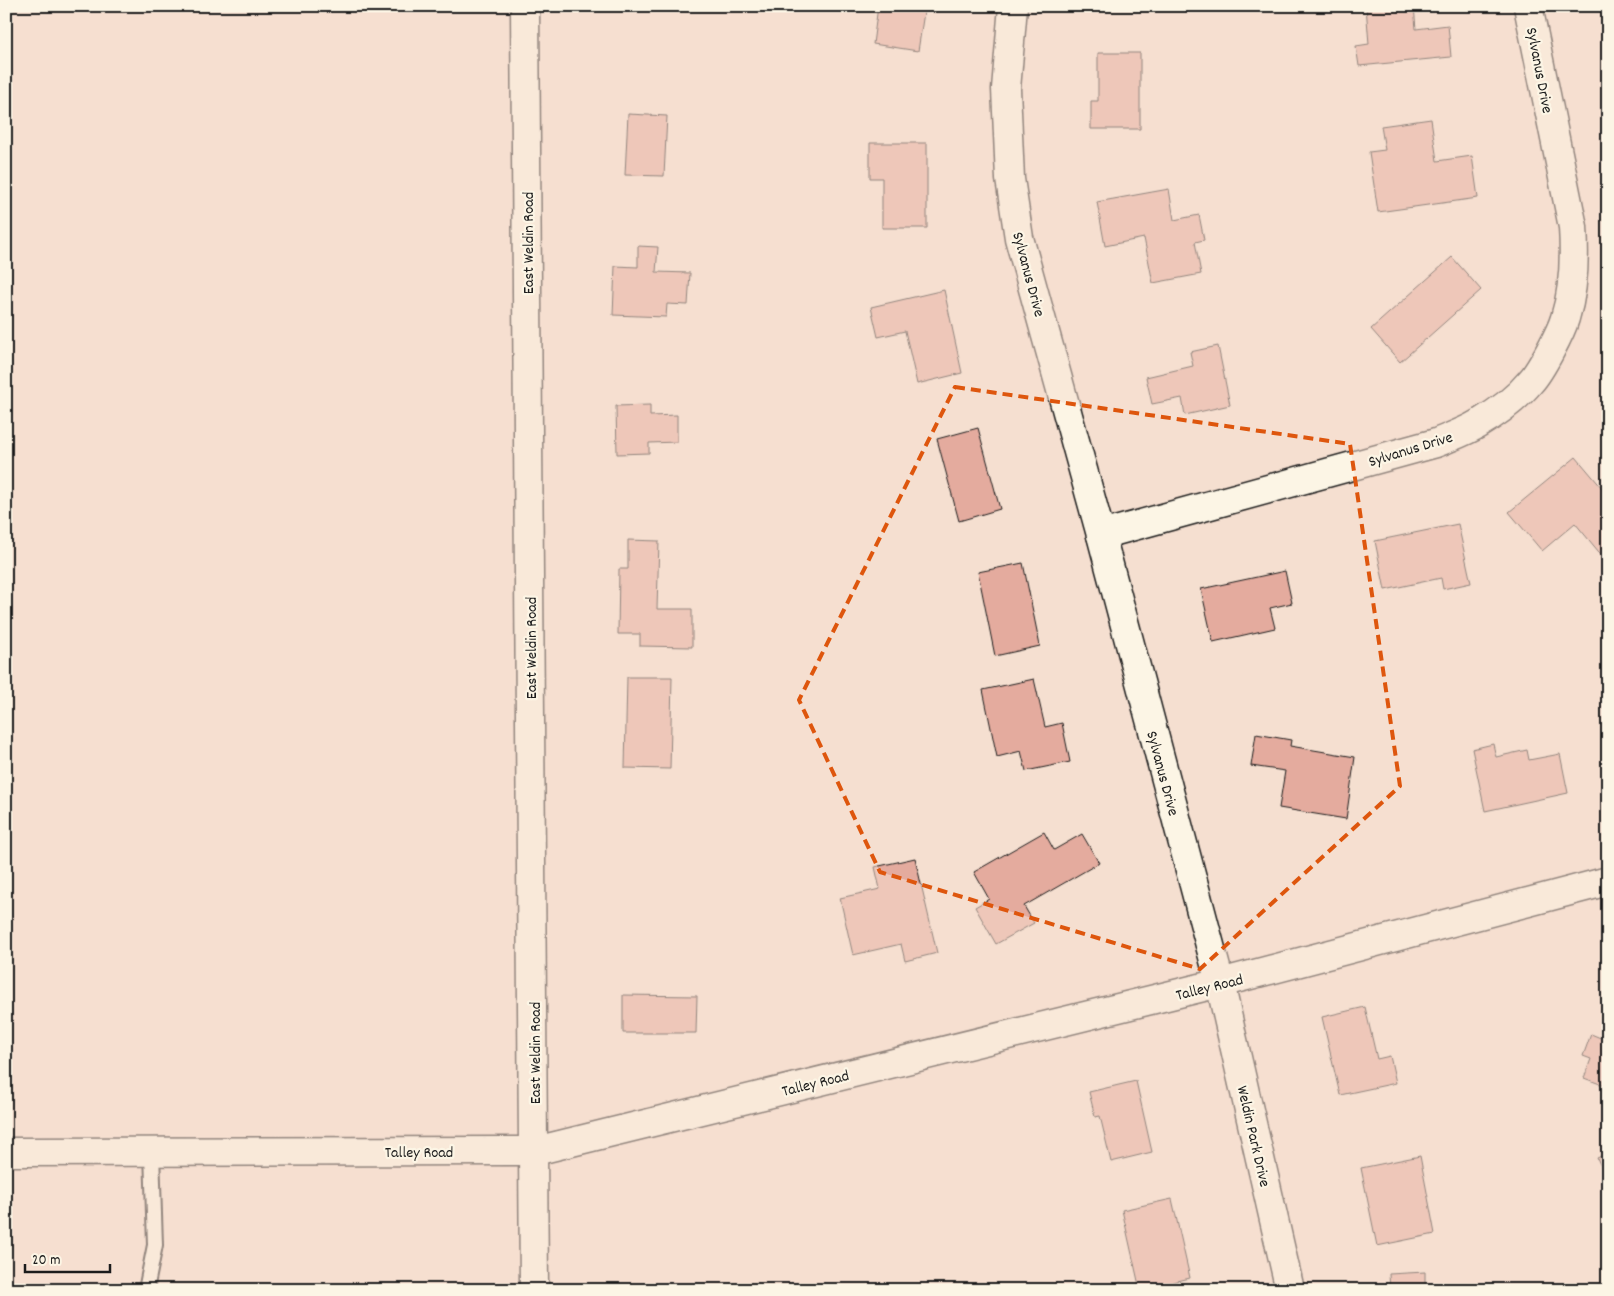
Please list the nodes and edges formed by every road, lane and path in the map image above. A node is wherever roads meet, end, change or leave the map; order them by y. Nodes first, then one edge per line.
1 (525, 6) edge
2 (1013, 6) edge
3 (1528, 6) edge
4 (1101, 535) junction
5 (1608, 881) edge
6 (1220, 983) junction
7 (535, 1151) junction
8 (6, 1152) edge
9 (152, 1152) junction
10 (146, 1290) edge
11 (534, 1290) edge
12 (1290, 1290) edge

1 - 7 street, East Weldin Road
2 - 4 street, Sylvanus Drive
3 - 4 street, Sylvanus Drive
4 - 6 street, Sylvanus Drive
5 - 6 street, Talley Road
6 - 7 street, Talley Road
6 - 12 street, Weldin Park Drive
7 - 9 street, Talley Road
7 - 11 street, East Weldin Road
8 - 9 street, Talley Road
9 - 10 lane

